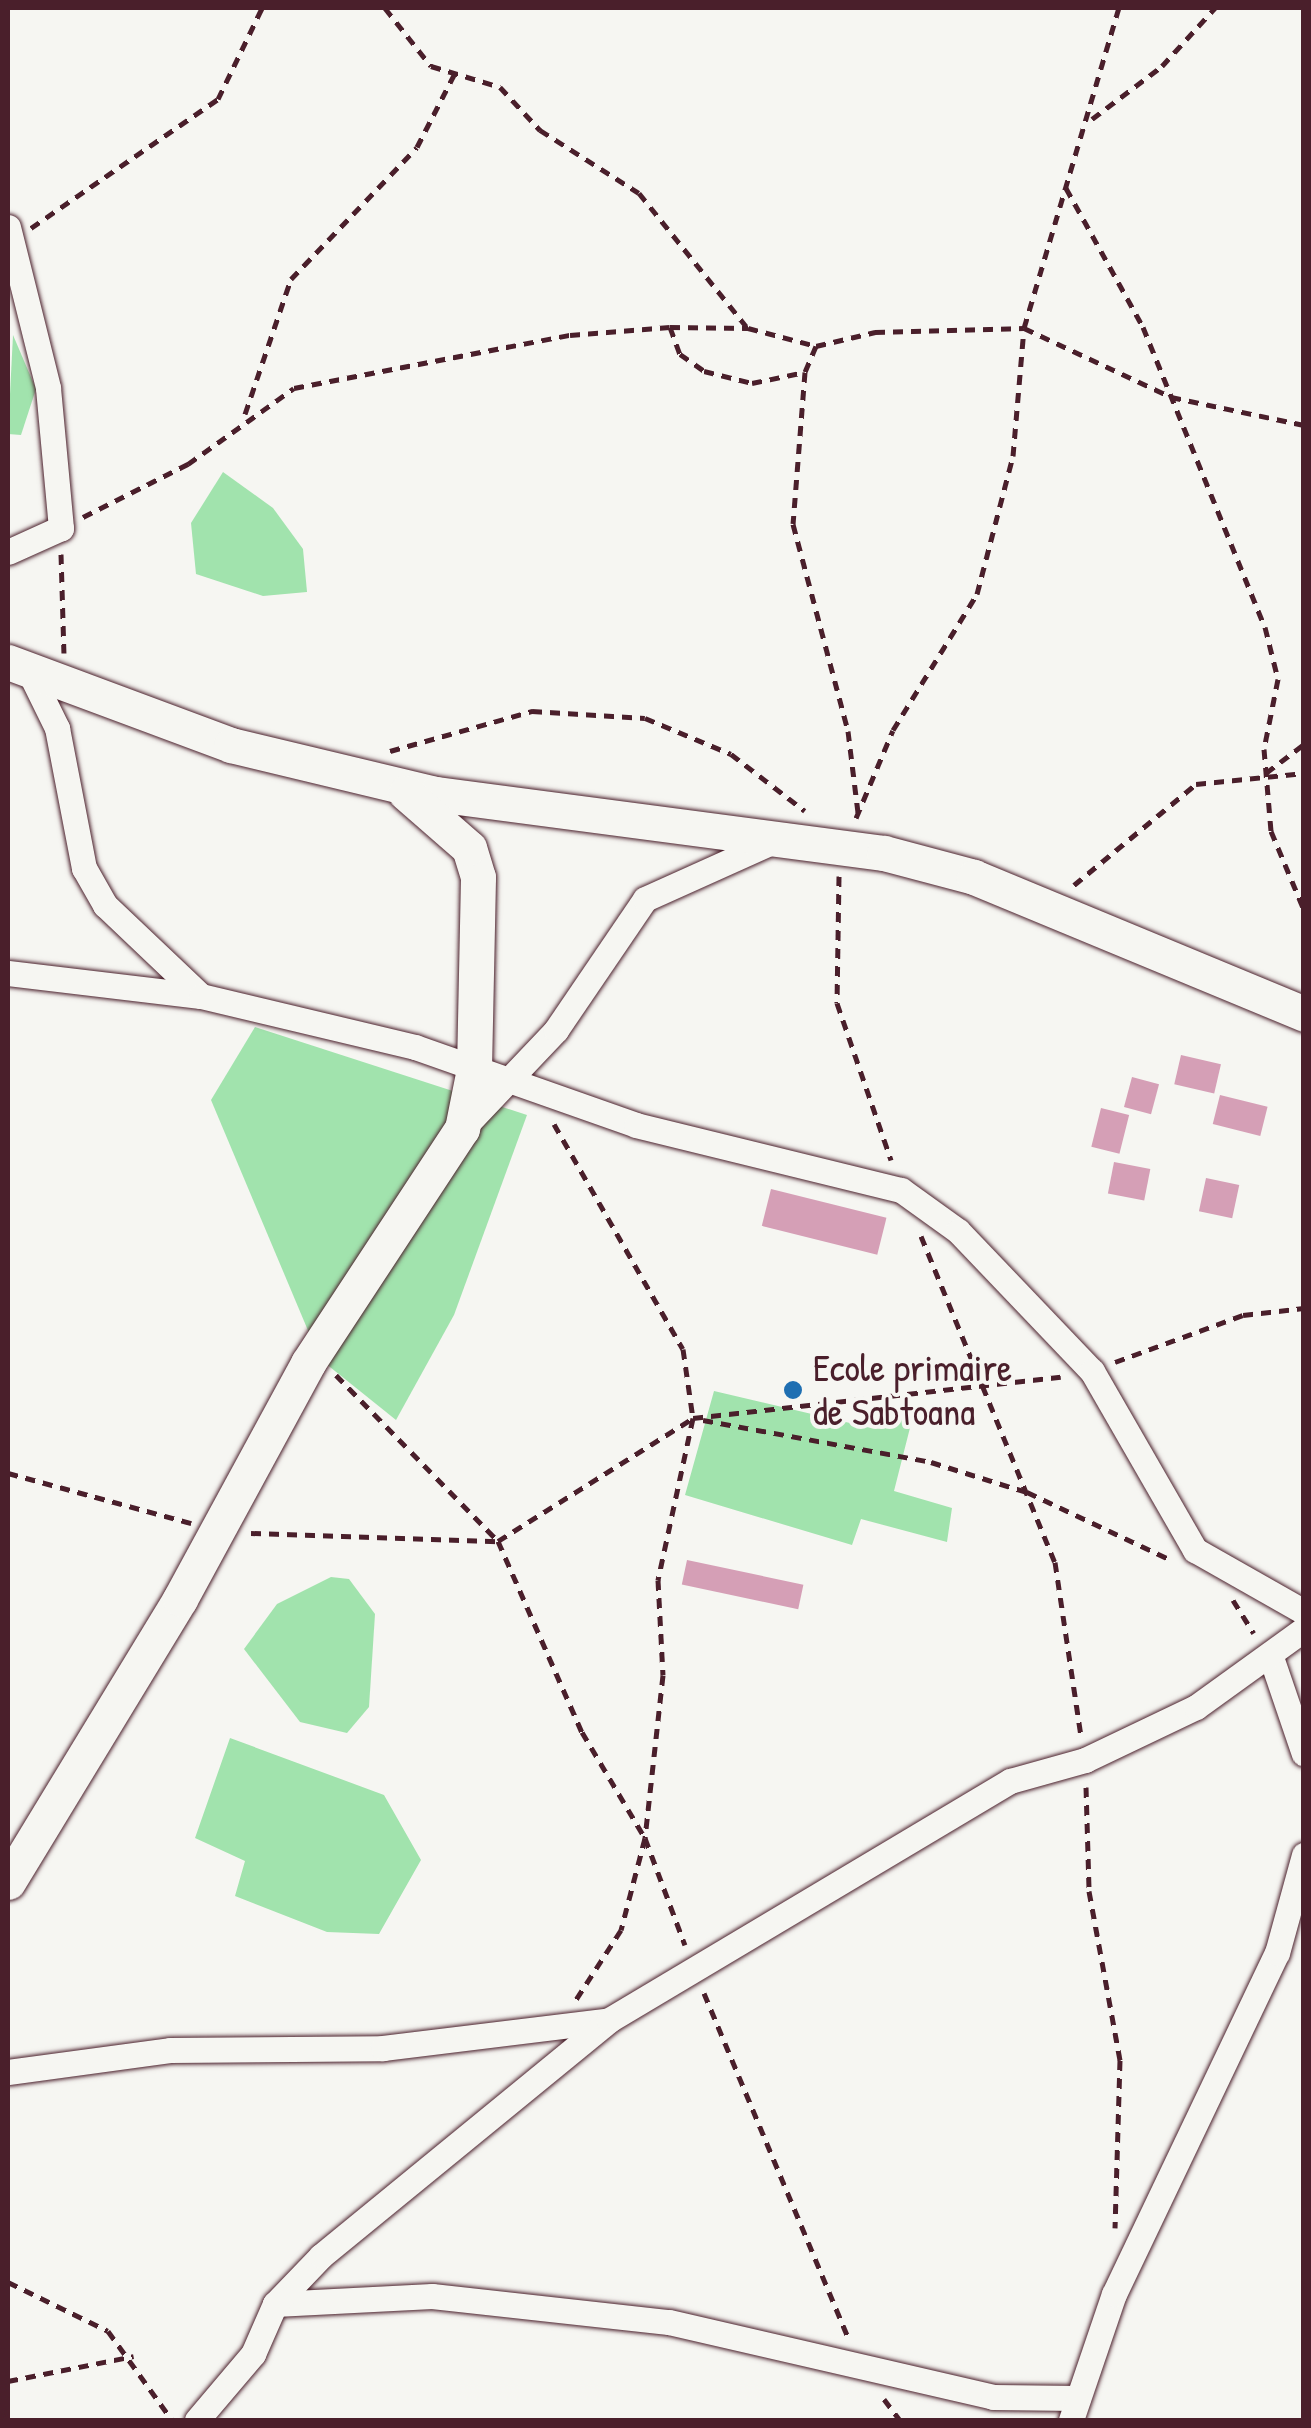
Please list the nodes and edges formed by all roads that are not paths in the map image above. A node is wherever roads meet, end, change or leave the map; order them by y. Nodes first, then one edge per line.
1 (11, 234) edge
2 (8, 552) edge
3 (32, 672) edge
4 (389, 768) junction
5 (774, 841) junction
6 (8, 973) edge
7 (201, 996) junction
8 (1304, 1014) edge
9 (489, 1074) junction
10 (1304, 1612) edge
11 (1304, 1629) edge
12 (1271, 1657) junction
13 (1304, 1754) edge
14 (1304, 1855) edge
15 (8, 1882) edge
16 (608, 2020) junction
17 (8, 2072) edge
18 (276, 2304) junction
19 (1075, 2409) edge
20 (197, 2420) edge

1 - 2 street
3 - 4 street
3 - 7 street
4 - 5 street
4 - 9 street
5 - 8 street
5 - 9 street
6 - 7 street
7 - 9 street
9 - 10 street
9 - 15 street
11 - 12 street
12 - 13 street
12 - 16 street
14 - 19 street
16 - 17 street
16 - 18 street
18 - 19 street
18 - 20 street

